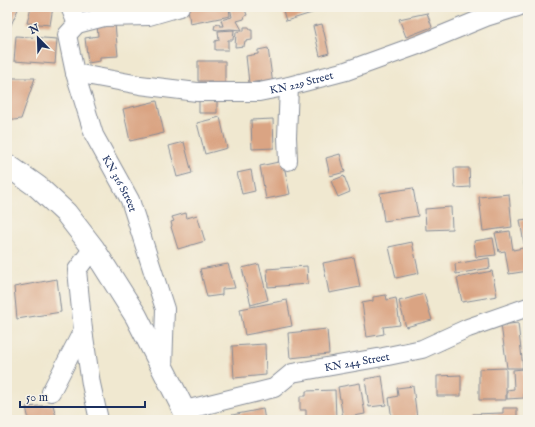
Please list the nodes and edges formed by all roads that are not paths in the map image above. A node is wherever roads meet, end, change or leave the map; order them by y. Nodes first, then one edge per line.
1 (70, 7) edge
2 (180, 7) edge
3 (518, 7) edge
4 (77, 24) junction
5 (75, 73) junction
6 (289, 86) junction
7 (288, 161) dead end
8 (7, 165) edge
9 (93, 248) junction
10 (528, 307) edge
11 (83, 330) junction
12 (163, 368) junction
13 (50, 392) dead end
14 (187, 415) edge
15 (99, 420) edge

1 - 4 street
2 - 4 street
3 - 6 street, KN 229 Street
4 - 5 street, KN 316 Street
5 - 6 street, KN 229 Street
5 - 12 street, KN 316 Street
6 - 7 street
8 - 9 main road
9 - 11 street
9 - 12 main road
10 - 14 street, KN 244 Street
11 - 13 street
11 - 15 street
12 - 14 main road

